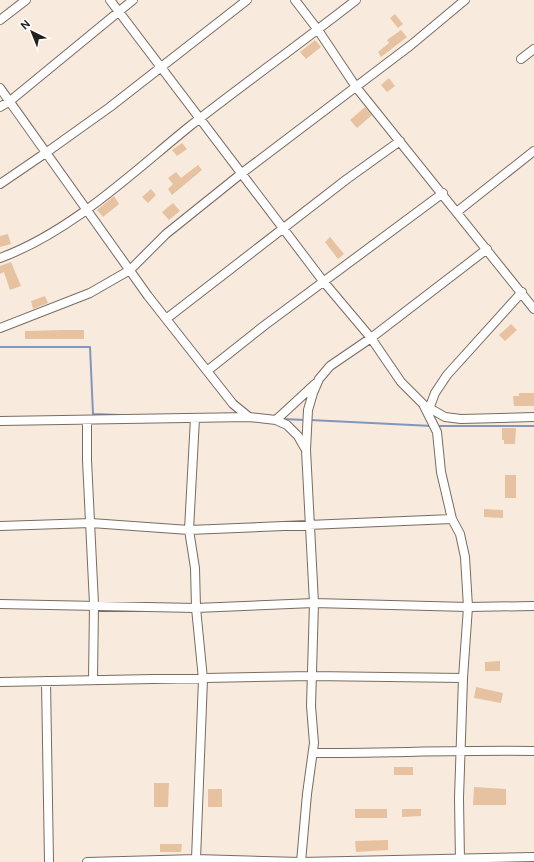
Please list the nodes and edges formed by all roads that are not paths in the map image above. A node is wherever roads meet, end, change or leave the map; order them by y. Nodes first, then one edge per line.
1 (26, 0) edge
2 (110, 0) edge
3 (133, 0) edge
4 (247, 0) edge
5 (295, 0) edge
6 (356, 0) edge
7 (465, 0) edge
8 (119, 11) junction
9 (0, 20) edge
10 (318, 30) junction
11 (534, 49) edge
12 (521, 59) dead end
13 (160, 67) junction
14 (356, 87) junction
15 (0, 88) edge
16 (10, 101) junction
17 (0, 107) edge
18 (200, 118) junction
19 (400, 141) junction
20 (534, 151) edge
21 (47, 152) junction
22 (242, 172) junction
23 (0, 184) edge
24 (443, 193) junction
25 (87, 209) junction
26 (458, 212) junction
27 (284, 227) junction
28 (487, 249) junction
29 (0, 258) edge
30 (130, 270) junction
31 (323, 281) junction
32 (522, 292) junction
33 (534, 309) edge
34 (166, 319) junction
35 (0, 328) edge
36 (370, 338) junction
37 (207, 371) junction
38 (319, 379) junction
39 (426, 407) junction
40 (249, 417) junction
41 (534, 417) edge
42 (195, 418) junction
43 (87, 420) junction
44 (276, 420) junction
45 (0, 421) edge
46 (306, 450) junction
47 (452, 519) junction
48 (91, 523) junction
49 (310, 525) junction
50 (0, 526) edge
51 (189, 530) junction
52 (0, 604) edge
53 (94, 604) junction
54 (314, 604) junction
55 (534, 606) edge
56 (468, 607) junction
57 (196, 608) junction
58 (312, 676) junction
59 (462, 678) junction
60 (203, 679) junction
61 (93, 680) junction
62 (0, 682) edge
63 (46, 682) junction
64 (461, 750) junction
65 (534, 751) edge
66 (313, 753) junction
67 (534, 856) edge
68 (196, 859) junction
69 (460, 860) edge
70 (183, 861) edge
71 (49, 862) edge
72 (87, 862) edge
73 (301, 862) edge

1 - 9 street
2 - 8 street
3 - 8 street
4 - 13 street
5 - 10 street
6 - 10 street
7 - 14 street
8 - 13 street
8 - 16 street
10 - 14 street
10 - 18 street
11 - 12 street
13 - 18 street
13 - 21 street
14 - 19 street
14 - 22 street
15 - 16 street
16 - 17 street
16 - 21 street
18 - 22 street
18 - 25 street
19 - 24 street
19 - 27 street
20 - 26 street
21 - 23 street
21 - 25 street
22 - 27 street
22 - 30 street
24 - 26 street
24 - 31 street
25 - 29 street
25 - 30 street
26 - 28 street
27 - 31 street
27 - 34 street
28 - 32 street
28 - 36 street
30 - 34 street
30 - 35 street
31 - 36 street
31 - 37 street
32 - 33 street
32 - 39 street
34 - 37 street
36 - 38 street
36 - 39 street
37 - 40 street
38 - 44 street
38 - 46 street
39 - 41 street
39 - 47 street
40 - 42 street
40 - 44 street
42 - 43 street
42 - 51 street
43 - 45 street
43 - 48 street
44 - 46 street
46 - 49 street
47 - 49 street
47 - 56 street
48 - 50 street
48 - 51 street
48 - 53 street
49 - 51 street
49 - 54 street
51 - 57 street
52 - 53 street
53 - 57 street
53 - 61 street
54 - 56 street
54 - 57 street
54 - 58 street
55 - 56 street
56 - 59 street
57 - 60 street
58 - 59 street
58 - 60 street
58 - 66 street
59 - 64 street
60 - 61 street
60 - 68 street
61 - 63 street
62 - 63 street
63 - 71 street
64 - 65 street
64 - 66 street
64 - 69 street
66 - 73 street
67 - 69 street
68 - 70 street
68 - 73 street
69 - 73 street
70 - 72 street

